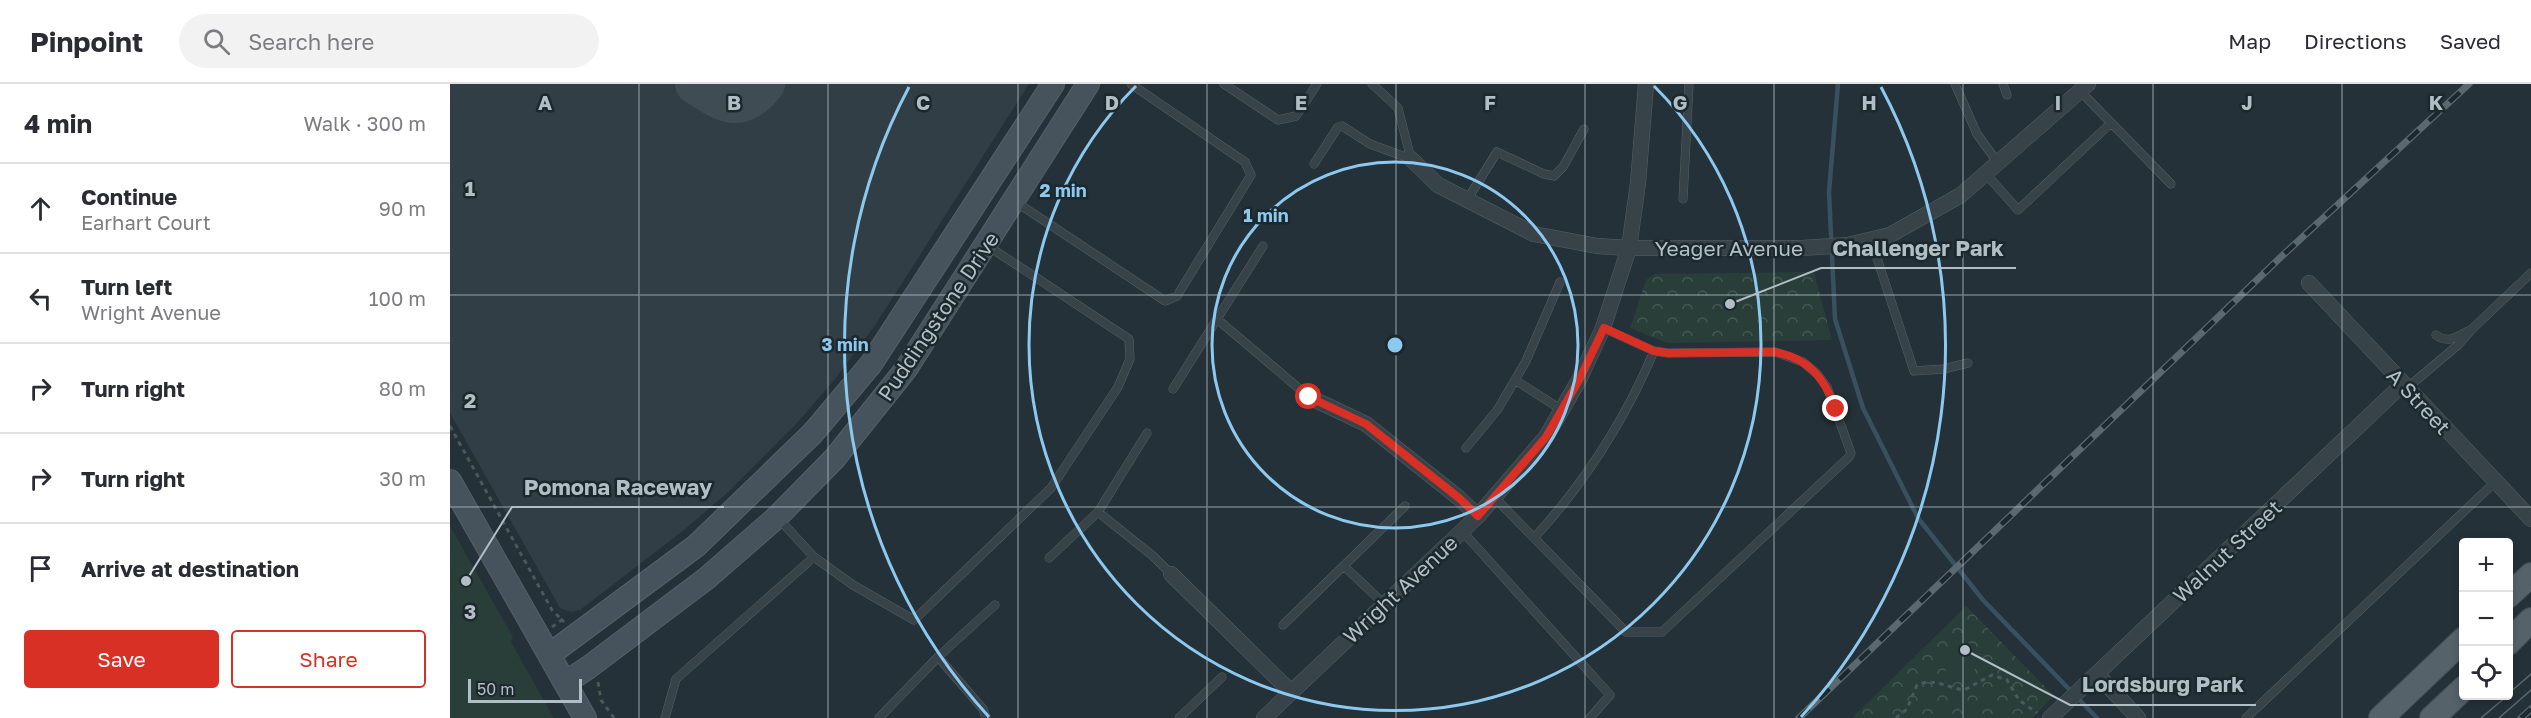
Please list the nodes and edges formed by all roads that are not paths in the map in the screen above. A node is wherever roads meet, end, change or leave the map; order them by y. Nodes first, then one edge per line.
1 (1053, 84) edge
2 (1088, 84) edge
3 (1131, 84) edge
4 (1224, 84) edge
5 (1317, 84) edge
6 (1372, 84) edge
7 (1646, 84) edge
8 (1689, 84) edge
9 (1955, 84) edge
10 (2003, 84) edge
11 (2084, 88) edge
12 (2007, 95) dead end
13 (2111, 123) junction
14 (1584, 129) dead end
15 (1411, 159) junction
16 (1314, 164) dead end
17 (1992, 168) junction
18 (2171, 184) dead end
19 (1683, 199) dead end
20 (1467, 200) junction
21 (1014, 201) junction
22 (1871, 240) junction
23 (987, 245) junction
24 (1263, 246) dead end
25 (1629, 248) junction
26 (2531, 273) edge
27 (1560, 282) dead end
28 (2309, 283) dead end
29 (1217, 319) junction
30 (1604, 328) junction
31 (2472, 328) junction
32 (2436, 335) dead end
33 (1654, 351) junction
34 (1968, 363) dead end
35 (1515, 380) junction
36 (2405, 386) junction
37 (1173, 389) dead end
38 (1309, 397) joint
39 (1562, 410) junction
40 (1147, 433) dead end
41 (1466, 448) dead end
42 (450, 481) edge
43 (2495, 482) junction
44 (1495, 498) junction
45 (1406, 506) dead end
46 (1098, 512) junction
47 (1478, 516) junction
48 (777, 517) junction
49 (2531, 519) edge
50 (1462, 531) junction
51 (1535, 537) junction
52 (814, 557) junction
53 (1049, 558) dead end
54 (1344, 566) junction
55 (1171, 574) joint
56 (2531, 575) edge
57 (2512, 592) edge
58 (2531, 602) edge
59 (1384, 604) junction
60 (995, 605) dead end
61 (2513, 619) edge
62 (2531, 620) edge
63 (1283, 625) dead end
64 (2513, 638) edge
65 (2459, 643) edge
66 (549, 656) junction
67 (938, 657) junction
68 (1222, 677) dead end
69 (2092, 679) junction
70 (565, 683) junction
71 (2459, 691) edge
72 (1291, 692) junction
73 (2044, 715) edge
74 (585, 718) edge
75 (665, 718) edge
76 (879, 718) edge
77 (986, 718) edge
78 (1179, 718) edge
79 (1264, 718) edge
80 (1590, 718) edge
81 (2138, 718) edge
82 (2246, 718) edge
83 (2381, 718) edge
84 (2432, 718) edge

1 - 66 street, Puddingstone Drive
2 - 21 street, Puddingstone Drive
3 - 21 lane
4 - 5 lane
6 - 15 lane
7 - 25 street, Wright Avenue
8 - 19 lane
9 - 17 lane
10 - 12 lane
11 - 13 lane
11 - 17 street, Yeager Avenue
13 - 17 lane
13 - 18 lane
14 - 20 lane
15 - 16 lane
15 - 20 street, Yeager Avenue
17 - 22 street, Yeager Avenue
20 - 25 street, Yeager Avenue
21 - 23 street, Puddingstone Drive
22 - 25 street, Yeager Avenue
22 - 34 lane
23 - 48 street, Puddingstone Drive
23 - 52 lane
24 - 29 lane
25 - 30 street, Wright Avenue
26 - 31 lane
27 - 35 lane
28 - 36 street, A Street
29 - 37 lane
29 - 38 lane
30 - 33 lane
30 - 39 street, Wright Avenue
31 - 32 lane
31 - 36 lane
33 - 51 lane
33 - 51 lane
35 - 39 lane
35 - 41 lane
36 - 43 street, A Street
36 - 69 street, Walnut Street
38 - 47 street
39 - 44 street, Wright Avenue
40 - 46 lane
42 - 66 street
43 - 49 street, A Street
43 - 82 lane
44 - 47 street, Wright Avenue
44 - 51 lane
45 - 54 lane
46 - 53 lane
46 - 55 lane
47 - 50 street, Wright Avenue
48 - 52 lane
48 - 70 street, Puddingstone Drive
50 - 59 street, Wright Avenue
50 - 80 lane
52 - 75 lane
54 - 59 lane
54 - 63 lane
55 - 72 street
56 - 57 main road
58 - 61 main road
59 - 72 street, Wright Avenue
60 - 67 lane
62 - 64 main road
65 - 83 main road
66 - 70 street
67 - 76 lane
67 - 77 lane
68 - 78 lane
69 - 73 street, Walnut Street
69 - 81 street
70 - 74 street
71 - 84 main road
72 - 79 street, Wright Avenue

